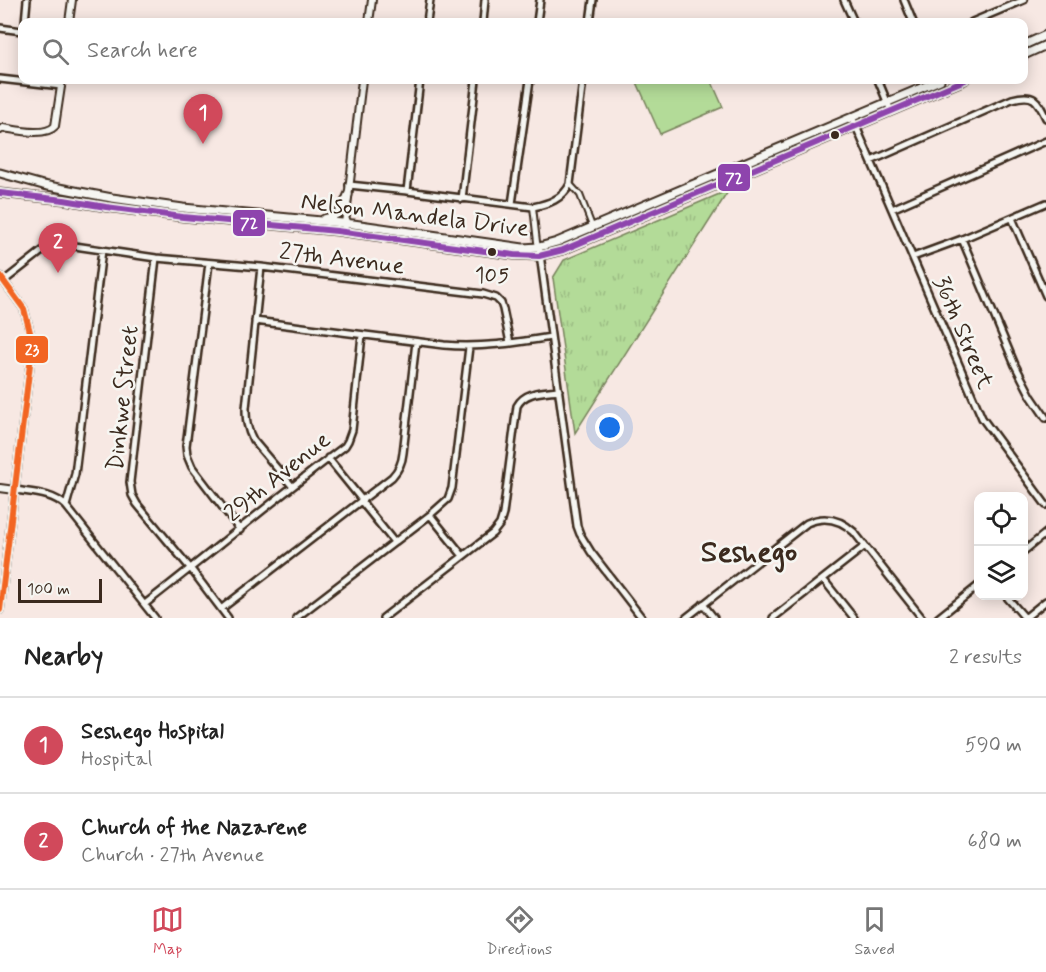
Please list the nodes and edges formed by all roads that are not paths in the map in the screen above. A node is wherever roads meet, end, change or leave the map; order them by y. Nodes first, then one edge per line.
1 (27, 0) edge
2 (72, 0) edge
3 (372, 0) edge
4 (430, 0) edge
5 (485, 0) edge
6 (540, 0) edge
7 (593, 0) edge
8 (844, 0) edge
9 (904, 0) edge
10 (1024, 0) edge
11 (25, 18) edge
12 (70, 18) edge
13 (370, 18) edge
14 (428, 18) edge
15 (483, 18) edge
16 (538, 18) edge
17 (591, 18) edge
18 (852, 18) edge
19 (911, 18) edge
20 (981, 18) edge
21 (0, 28) edge
22 (18, 30) edge
23 (1046, 35) edge
24 (1028, 43) edge
25 (1046, 45) edge
26 (1028, 53) edge
27 (0, 79) edge
28 (18, 80) edge
29 (62, 84) edge
30 (362, 84) edge
31 (420, 84) edge
32 (476, 84) edge
33 (529, 84) edge
34 (582, 84) edge
35 (880, 84) edge
36 (930, 84) edge
37 (955, 84) edge
38 (887, 102) junction
39 (891, 111) junction
40 (852, 117) junction
41 (1046, 118) edge
42 (855, 126) junction
43 (0, 130) edge
44 (1046, 141) edge
45 (871, 161) junction
46 (0, 173) edge
47 (570, 184) junction
48 (349, 185) junction
49 (407, 191) junction
50 (0, 193) edge
51 (348, 195) junction
52 (462, 199) junction
53 (1046, 202) edge
54 (512, 204) junction
55 (533, 207) junction
56 (892, 209) junction
57 (1012, 218) junction
58 (318, 221) junction
59 (345, 223) junction
60 (592, 226) junction
61 (344, 232) junction
62 (962, 239) junction
63 (539, 247) junction
64 (102, 250) junction
65 (539, 256) junction
66 (913, 257) junction
67 (156, 258) junction
68 (209, 263) junction
69 (261, 267) junction
70 (2, 279) edge
71 (1046, 296) edge
72 (255, 321) junction
73 (362, 335) junction
74 (551, 337) junction
75 (416, 342) junction
76 (510, 343) junction
77 (469, 347) junction
78 (559, 390) junction
79 (1046, 418) edge
80 (328, 458) junction
81 (292, 486) junction
82 (0, 488) edge
83 (15, 489) junction
84 (362, 500) junction
85 (1046, 505) edge
86 (66, 506) junction
87 (430, 515) junction
88 (240, 530) junction
89 (1046, 533) edge
90 (394, 542) junction
91 (866, 546) junction
92 (1028, 547) edge
93 (462, 556) junction
94 (191, 569) junction
95 (823, 579) junction
96 (974, 589) edge
97 (1009, 600) edge
98 (1046, 601) edge
99 (145, 604) junction
100 (704, 604) junction
101 (221, 609) junction
102 (0, 610) edge
103 (780, 612) junction
104 (155, 618) edge
105 (228, 618) edge
106 (296, 618) edge
107 (383, 618) edge
108 (642, 618) edge
109 (686, 618) edge
110 (714, 618) edge
111 (773, 618) edge
112 (785, 618) edge
113 (854, 618) edge
114 (922, 618) edge
115 (938, 618) edge
116 (1025, 618) edge

1 - 11 street
2 - 12 street
3 - 13 street
4 - 14 street
5 - 15 street
6 - 16 street
7 - 17 street
8 - 18 street
9 - 19 street
10 - 20 street
21 - 22 street
23 - 24 main road
25 - 26 main road
27 - 28 street
29 - 43 street
30 - 48 street
31 - 49 street
32 - 52 street
33 - 54 street
34 - 47 street
35 - 38 street
36 - 38 main road, Nelson Mandela Drive
37 - 39 main road, Nelson Mandela Drive
38 - 39 street
38 - 40 main road, Nelson Mandela Drive
39 - 42 main road, Nelson Mandela Drive
40 - 42 street, 36th Street
40 - 60 main road, Nelson Mandela Drive
41 - 45 street
42 - 45 street, 36th Street
42 - 65 main road, Nelson Mandela Drive
44 - 56 street
45 - 56 street, 36th Street
46 - 58 main road, Nelson Mandela Drive
47 - 55 street
47 - 60 street
48 - 49 street
48 - 51 street
49 - 52 street
50 - 61 main road, Nelson Mandela Drive
51 - 58 main road
51 - 59 street
52 - 54 street
53 - 57 street
54 - 55 street
55 - 63 street
56 - 66 street, 36th Street
57 - 62 street
57 - 71 street
58 - 59 main road, Nelson Mandela Drive
59 - 61 street
59 - 63 main road, Nelson Mandela Drive
60 - 63 main road, Nelson Mandela Drive
61 - 65 main road, Nelson Mandela Drive
62 - 66 street
62 - 79 street
63 - 65 street
64 - 67 street, 27th Avenue
64 - 70 street, 27th Avenue
64 - 86 street
65 - 74 street
66 - 85 street, 36th Street
67 - 68 street, 27th Avenue
67 - 94 street, Dinkwe Street
68 - 69 street, 27th Avenue
68 - 88 street
69 - 72 street
69 - 76 street, 27th Avenue
70 - 83 street
72 - 73 street
72 - 81 street
73 - 75 street
73 - 80 street, 29th Avenue
74 - 76 street
74 - 78 street
75 - 77 street
75 - 84 street
76 - 77 street
77 - 87 street
78 - 93 street
78 - 108 street
80 - 81 street, 29th Avenue
80 - 84 street
81 - 88 street, 29th Avenue
82 - 83 street
83 - 86 street
83 - 102 street
84 - 90 street
84 - 101 street
86 - 99 street
87 - 90 street
87 - 93 street
88 - 94 street, 29th Avenue
89 - 92 street
90 - 106 street
91 - 95 street
91 - 100 street
91 - 114 street
93 - 107 street
94 - 99 street, 29th Avenue
94 - 101 street, Dinkwe Street
95 - 103 street
95 - 113 street
96 - 115 street
97 - 116 street
98 - 116 street
99 - 104 street
100 - 109 street
100 - 110 street
101 - 105 street, Dinkwe Street
103 - 111 street
103 - 112 street

